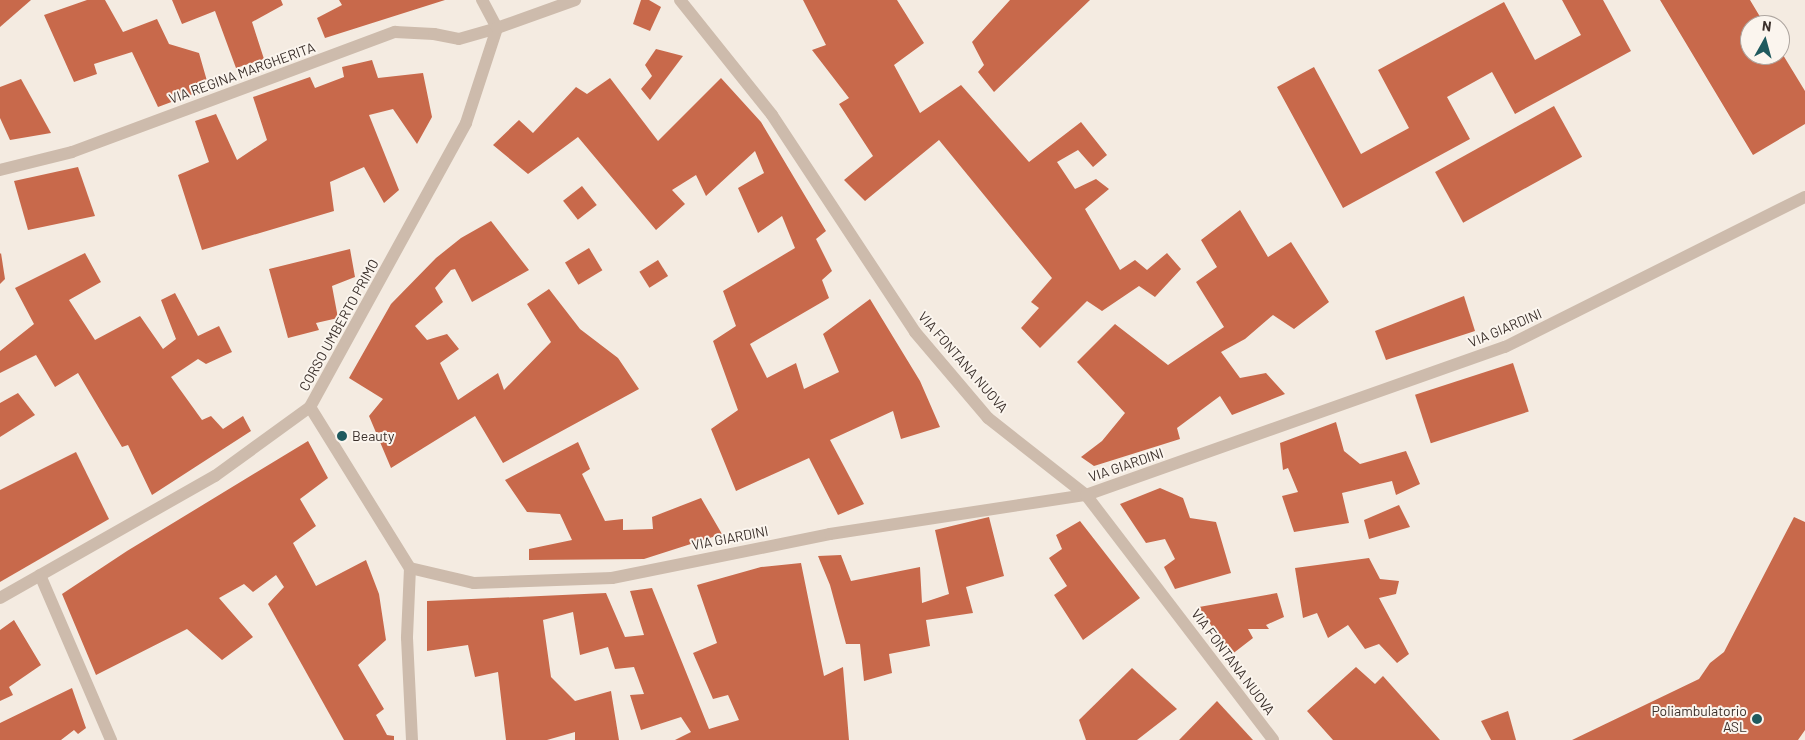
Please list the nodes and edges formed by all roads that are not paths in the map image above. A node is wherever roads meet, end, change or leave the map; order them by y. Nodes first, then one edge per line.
1 (482, 0) edge
2 (575, 0) edge
3 (680, 0) edge
4 (497, 28) junction
5 (0, 170) edge
6 (1805, 197) edge
7 (310, 407) junction
8 (1086, 495) junction
9 (410, 568) junction
10 (40, 575) junction
11 (0, 598) edge
12 (111, 740) edge
13 (412, 740) edge
14 (1273, 740) edge

1 - 4 street
2 - 4 street
3 - 8 street, VIA FONTANA NUOVA
4 - 5 street, VIA REGINA MARGHERITA
4 - 7 street, CORSO UMBERTO PRIMO
6 - 8 street, VIA GIARDINI
7 - 9 street
7 - 10 street, CORSO UMBERTO PRIMO
8 - 9 street, VIA GIARDINI
8 - 14 street, VIA FONTANA NUOVA
9 - 13 street
10 - 11 street, CORSO UMBERTO PRIMO
10 - 12 street

